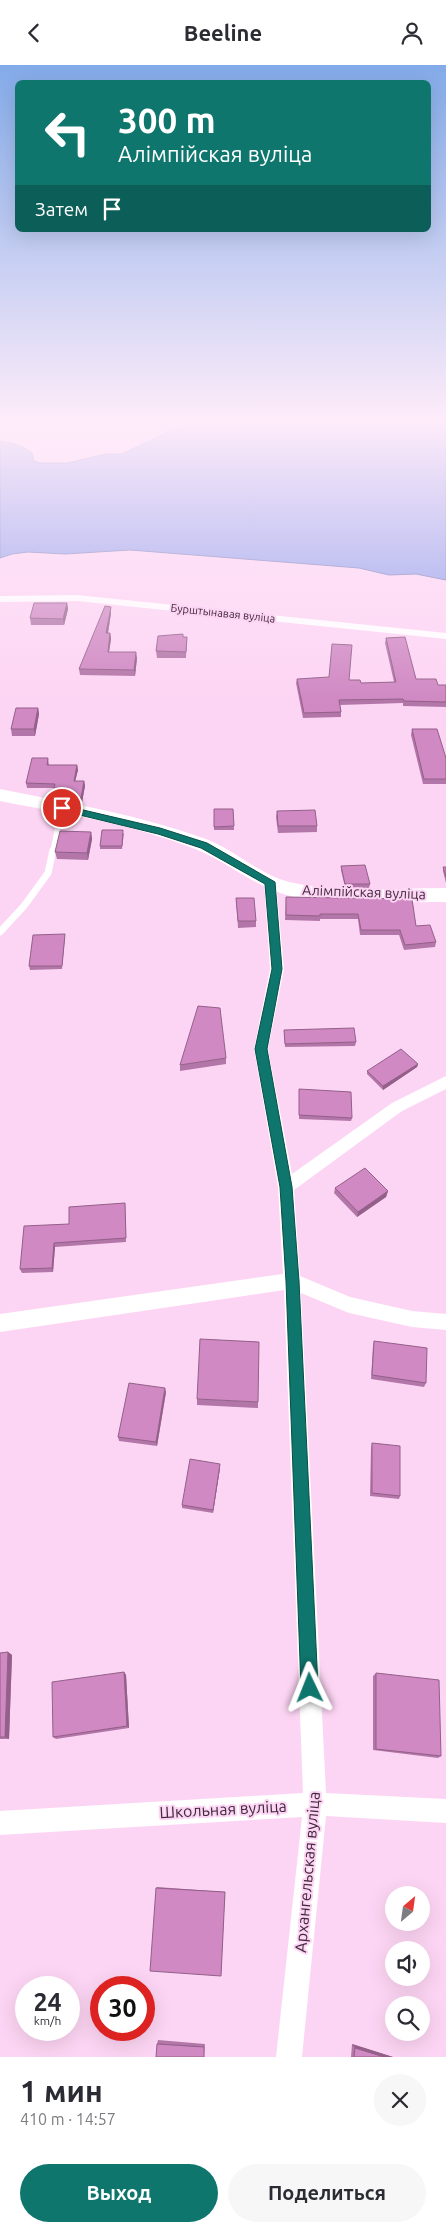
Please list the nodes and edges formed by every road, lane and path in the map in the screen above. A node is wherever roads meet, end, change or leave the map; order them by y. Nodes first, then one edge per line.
1 (0, 599) edge
2 (446, 635) edge
3 (0, 795) edge
4 (62, 808) junction
5 (270, 882) junction
6 (446, 895) edge
7 (0, 932) edge
8 (446, 1082) edge
9 (286, 1187) junction
10 (292, 1281) junction
11 (446, 1322) edge
12 (0, 1323) edge
13 (315, 1804) junction
14 (446, 1811) edge
15 (0, 1823) edge
16 (289, 2057) edge

1 - 2 street, Бурштынавая вуліца
3 - 4 street, Алімпійская вуліца
4 - 5 street, Алімпійская вуліца
4 - 7 lane
5 - 6 street, Алімпійская вуліца
5 - 9 street, Архангельская вуліца
8 - 9 street
9 - 10 street, Архангельская вуліца
10 - 11 street
10 - 12 street
10 - 13 street, Архангельская вуліца
13 - 14 street, Школьная вуліца
13 - 15 street, Школьная вуліца
13 - 16 street, Архангельская вуліца

